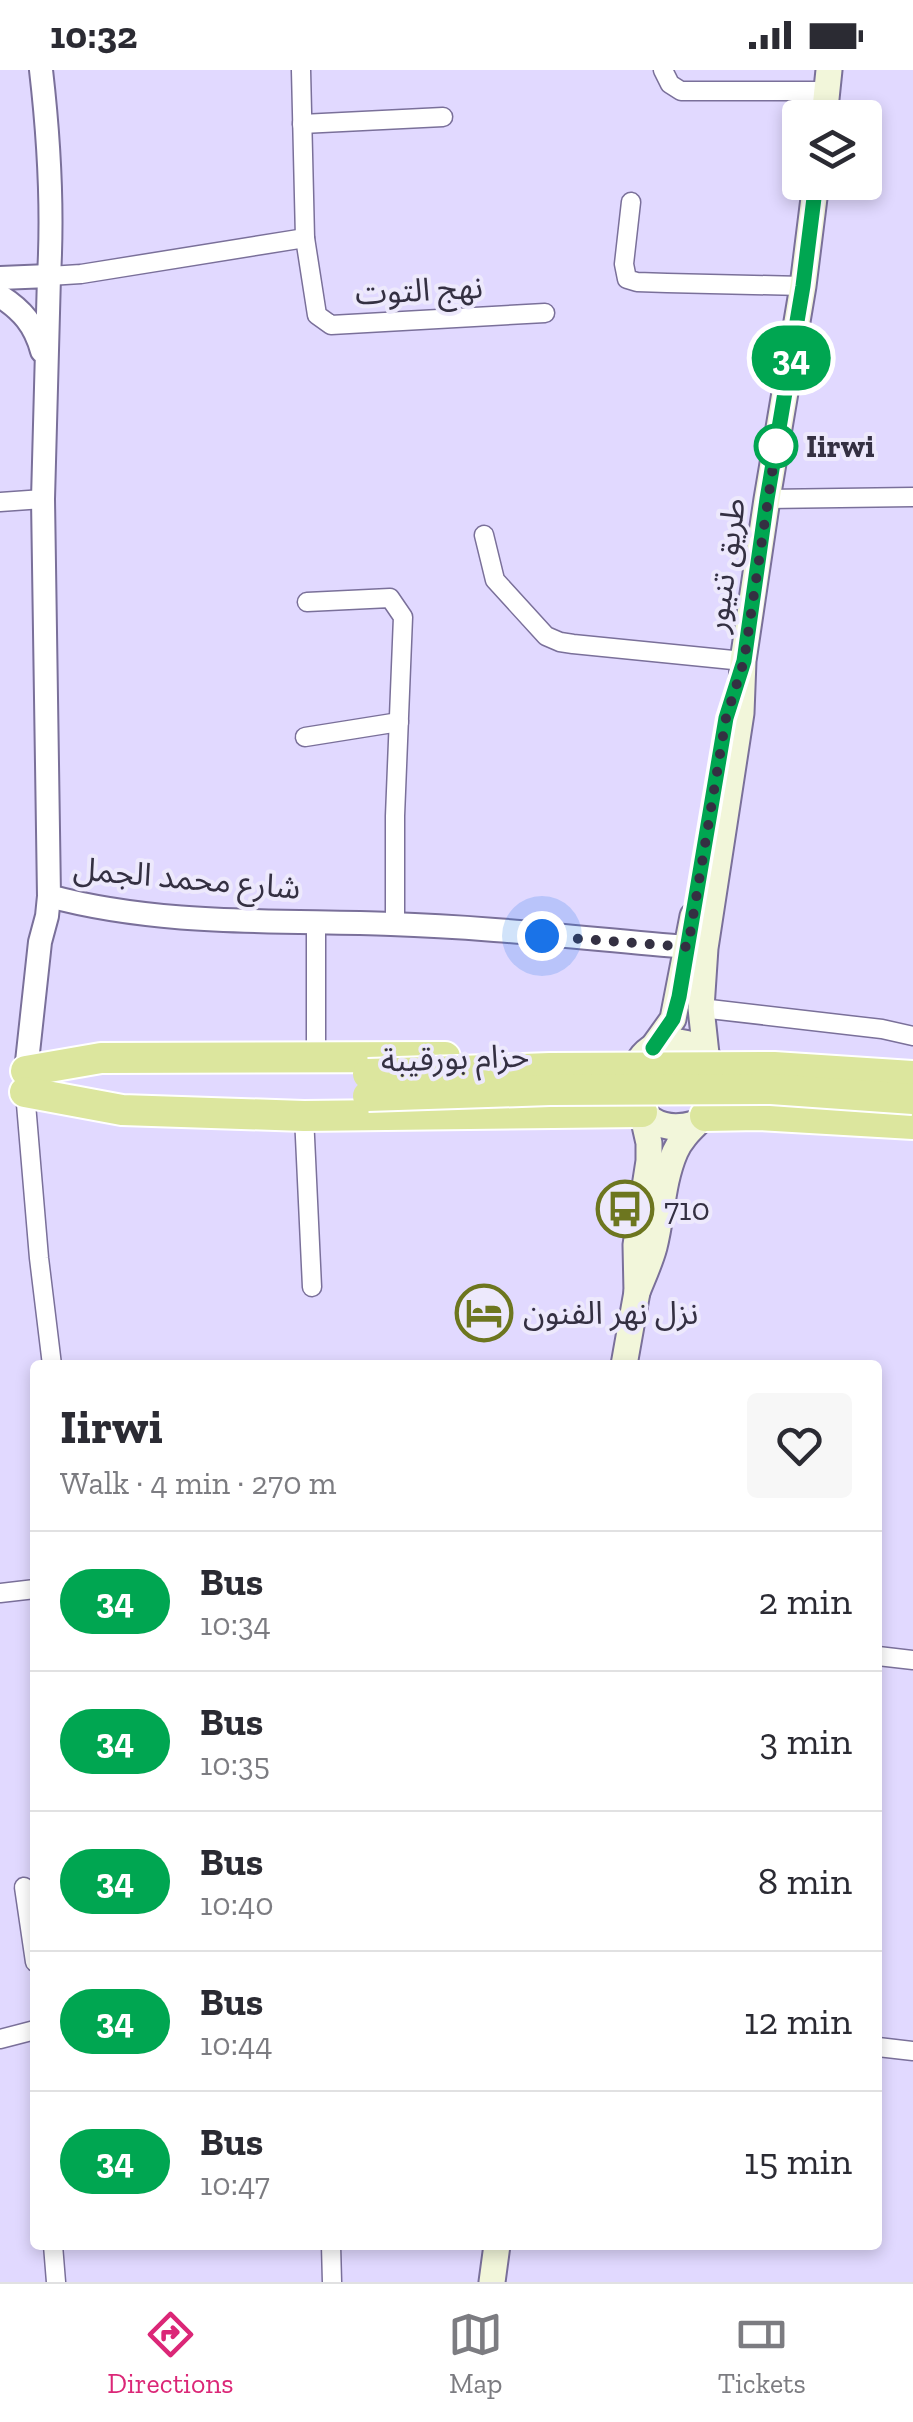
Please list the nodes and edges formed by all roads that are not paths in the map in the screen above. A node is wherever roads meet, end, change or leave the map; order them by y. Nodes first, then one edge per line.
1 (42, 70) edge
2 (301, 70) edge
3 (663, 70) edge
4 (828, 81) edge
5 (443, 116) dead end
6 (302, 124) junction
7 (814, 200) edge
8 (631, 202) dead end
9 (305, 238) junction
10 (50, 276) junction
11 (0, 278) edge
12 (803, 286) junction
13 (0, 296) edge
14 (545, 312) dead end
15 (47, 369) junction
16 (913, 497) edge
17 (44, 499) junction
18 (767, 499) junction
19 (0, 502) edge
20 (484, 535) dead end
21 (307, 602) dead end
22 (744, 661) junction
23 (399, 722) junction
24 (305, 738) dead end
25 (49, 896) junction
26 (316, 922) junction
27 (396, 924) junction
28 (688, 947) junction
29 (701, 1008) junction
30 (913, 1036) edge
31 (316, 1047) dead end
32 (651, 1050) junction
33 (706, 1054) junction
34 (913, 1066) edge
35 (913, 1076) edge
36 (13, 1081) edge
37 (368, 1085) junction
38 (913, 1098) edge
39 (642, 1112) junction
40 (304, 1116) junction
41 (700, 1120) junction
42 (913, 1124) edge
43 (312, 1287) dead end
44 (637, 1292) junction
45 (51, 1360) edge
46 (625, 1360) edge
47 (30, 1590) edge
48 (0, 1593) edge
49 (882, 1656) edge
50 (913, 1660) edge
51 (24, 1886) dead end
52 (30, 1927) edge
53 (30, 2031) edge
54 (0, 2039) edge
55 (882, 2048) edge
56 (913, 2052) edge
57 (53, 2250) edge
58 (331, 2250) edge
59 (495, 2250) edge
60 (56, 2282) edge
61 (332, 2282) edge
62 (492, 2282) edge

1 - 10 street, شارع محمد الجمل
2 - 6 street, نهج التوت
3 - 4 street
5 - 6 street
6 - 9 street, نهج التوت
7 - 12 main road, طريق تنيور
8 - 12 street
9 - 10 street
9 - 14 street, نهج التوت
10 - 11 street
10 - 15 street, شارع محمد الجمل
12 - 18 main road, طريق تنيور
13 - 15 street
15 - 17 street, شارع محمد الجمل
16 - 18 street
17 - 19 street
17 - 25 street, شارع محمد الجمل
18 - 22 main road, طريق تنيور
20 - 22 street
21 - 23 street
22 - 28 main road, طريق تنيور
22 - 29 main road, طريق تنيور
23 - 24 street
23 - 27 street
25 - 26 street, شارع محمد الجمل
25 - 36 street
26 - 27 street, شارع محمد الجمل
26 - 31 street
27 - 28 street, شارع محمد الجمل
28 - 32 main road, طريق تنيور
29 - 30 street
29 - 33 main road, طريق تنيور
32 - 33 main road
32 - 36 highway
32 - 39 main road
33 - 34 highway
33 - 41 main road
35 - 37 highway, حزام بورقيبة, bridge
36 - 37 highway, حزام بورقيبة
36 - 40 highway
36 - 45 street
37 - 38 highway, حزام بورقيبة, bridge
39 - 40 highway
39 - 41 main road
39 - 44 main road
40 - 43 street
41 - 42 highway
41 - 44 main road
44 - 46 main road
47 - 48 street
49 - 50 street
51 - 52 street
53 - 54 street
55 - 56 street
57 - 60 street
58 - 61 street
59 - 62 main road

